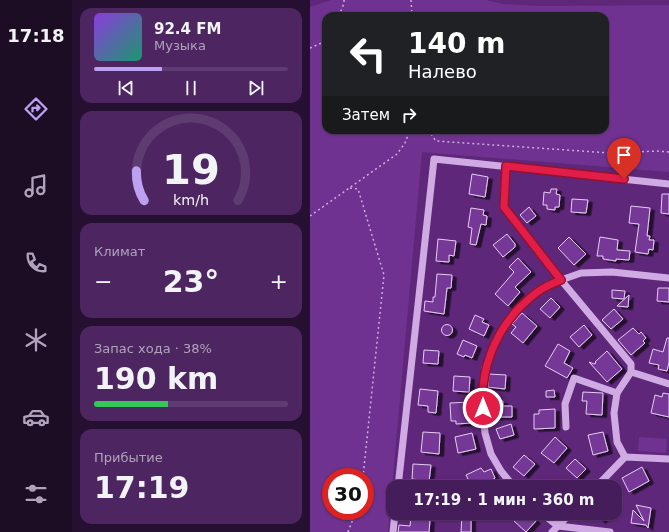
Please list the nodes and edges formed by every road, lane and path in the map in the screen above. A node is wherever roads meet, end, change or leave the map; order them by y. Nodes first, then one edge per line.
1 (344, 0) edge
2 (411, 0) edge
3 (341, 12) edge
4 (412, 12) edge
5 (322, 43) edge
6 (310, 48) edge
7 (408, 134) edge
8 (431, 134) edge
9 (669, 152) edge
10 (506, 166) junction
11 (669, 184) edge
12 (350, 188) junction
13 (310, 216) edge
14 (669, 278) edge
15 (561, 280) junction
16 (631, 372) junction
17 (669, 384) edge
18 (617, 393) junction
19 (566, 426) dead end
20 (625, 457) junction
21 (669, 458) edge
22 (364, 468) edge
23 (399, 480) edge
24 (508, 480) edge
25 (603, 480) edge
26 (353, 520) edge
27 (394, 520) edge
28 (547, 520) edge
29 (564, 520) edge
30 (555, 529) edge
31 (348, 532) edge
32 (393, 532) edge
33 (610, 532) edge

1 - 3 path
2 - 4 path
5 - 6 path
7 - 12 path
8 - 9 path
10 - 11 street
10 - 15 street
10 - 23 street
12 - 13 path
12 - 22 path
14 - 15 street
15 - 16 street
15 - 24 street
16 - 17 street
16 - 18 street
18 - 19 street
18 - 20 street
20 - 21 street
20 - 25 street
26 - 31 path
27 - 32 street
28 - 30 street
29 - 30 street
30 - 33 street

